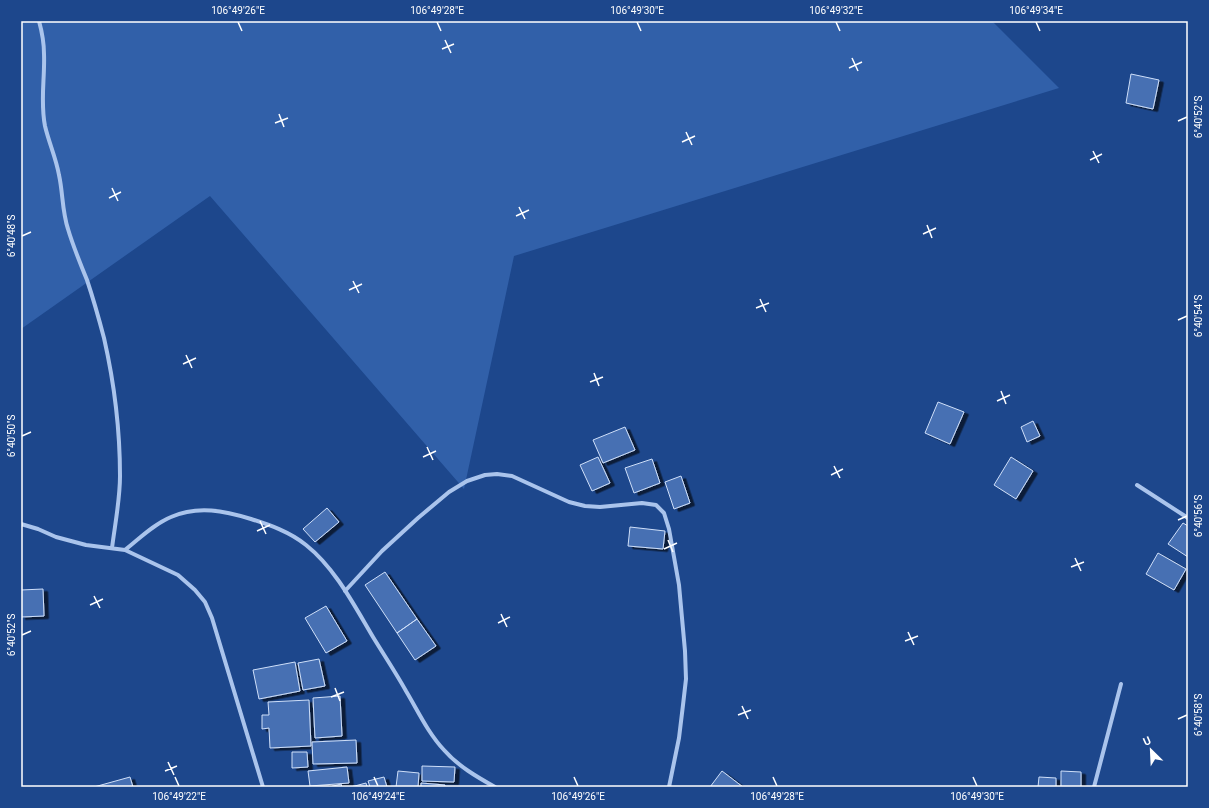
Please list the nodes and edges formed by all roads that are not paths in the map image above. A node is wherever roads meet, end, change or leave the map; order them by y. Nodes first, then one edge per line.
1 (39, 21) edge
2 (1137, 485) dead end
3 (1188, 518) edge
4 (21, 524) edge
5 (112, 548) junction
6 (124, 550) junction
7 (345, 591) junction
8 (1121, 684) dead end
9 (263, 787) edge
10 (495, 787) edge
11 (669, 787) edge
12 (1094, 787) edge

1 - 5 street
2 - 3 street
4 - 5 street
5 - 6 street
6 - 7 street
6 - 9 street
7 - 10 street
7 - 11 street
8 - 12 street

